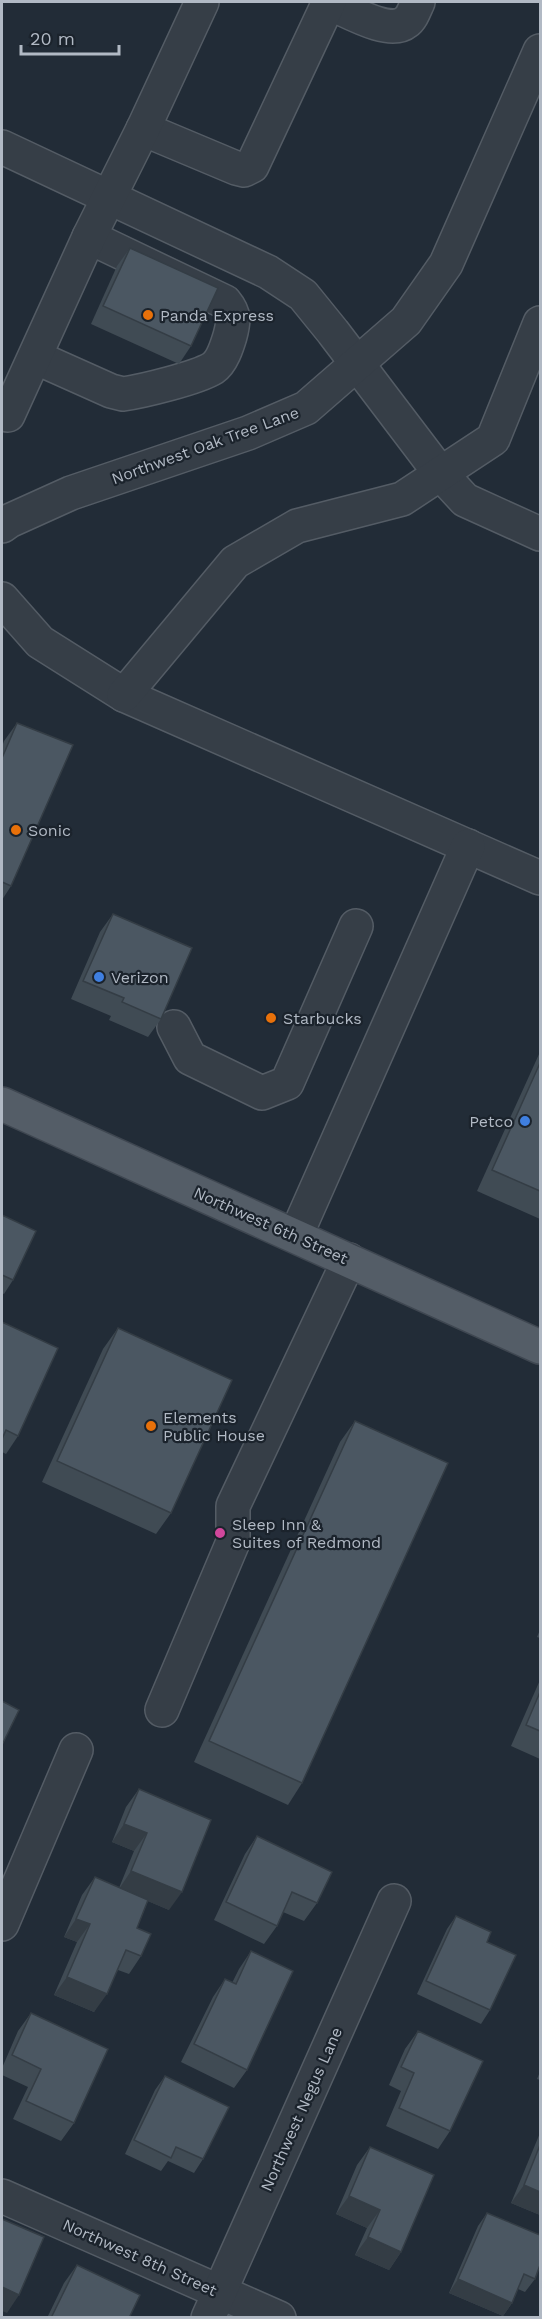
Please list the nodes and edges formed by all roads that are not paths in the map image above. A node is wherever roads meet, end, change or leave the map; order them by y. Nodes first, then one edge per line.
1 (202, 2) edge
2 (328, 2) edge
3 (418, 2) edge
4 (540, 51) edge
5 (143, 129) junction
6 (2, 147) edge
7 (109, 197) junction
8 (88, 237) junction
9 (540, 323) edge
10 (35, 357) junction
11 (356, 364) junction
12 (8, 415) dead end
13 (440, 473) junction
14 (2, 526) edge
15 (540, 534) edge
16 (2, 599) edge
17 (124, 695) junction
18 (468, 846) junction
19 (540, 878) edge
20 (356, 926) dead end
21 (174, 1027) dead end
22 (2, 1104) edge
23 (296, 1235) junction
24 (349, 1260) junction
25 (540, 1347) edge
26 (162, 1710) dead end
27 (76, 1750) dead end
28 (393, 1901) dead end
29 (2, 1924) edge
30 (2, 2196) edge
31 (214, 2305) edge
32 (279, 2318) edge

1 - 5 street
2 - 3 street
2 - 5 street
4 - 11 street, Northwest Oak Tree Lane
5 - 7 street
6 - 7 street
7 - 8 street
7 - 11 street
8 - 10 street
8 - 10 street
9 - 13 street
10 - 12 street
11 - 13 street
11 - 14 street, Northwest Oak Tree Lane
13 - 15 street
13 - 17 street
16 - 17 street
17 - 18 street
18 - 19 street
18 - 23 street
20 - 21 street
22 - 23 main road, Northwest 6th Street
23 - 24 main road, Northwest 6th Street
24 - 25 main road, Northwest 6th Street
24 - 26 street
27 - 29 street
28 - 31 street, Northwest Negus Lane
30 - 31 street, Northwest 8th Street
31 - 32 street, Northwest 8th Street

